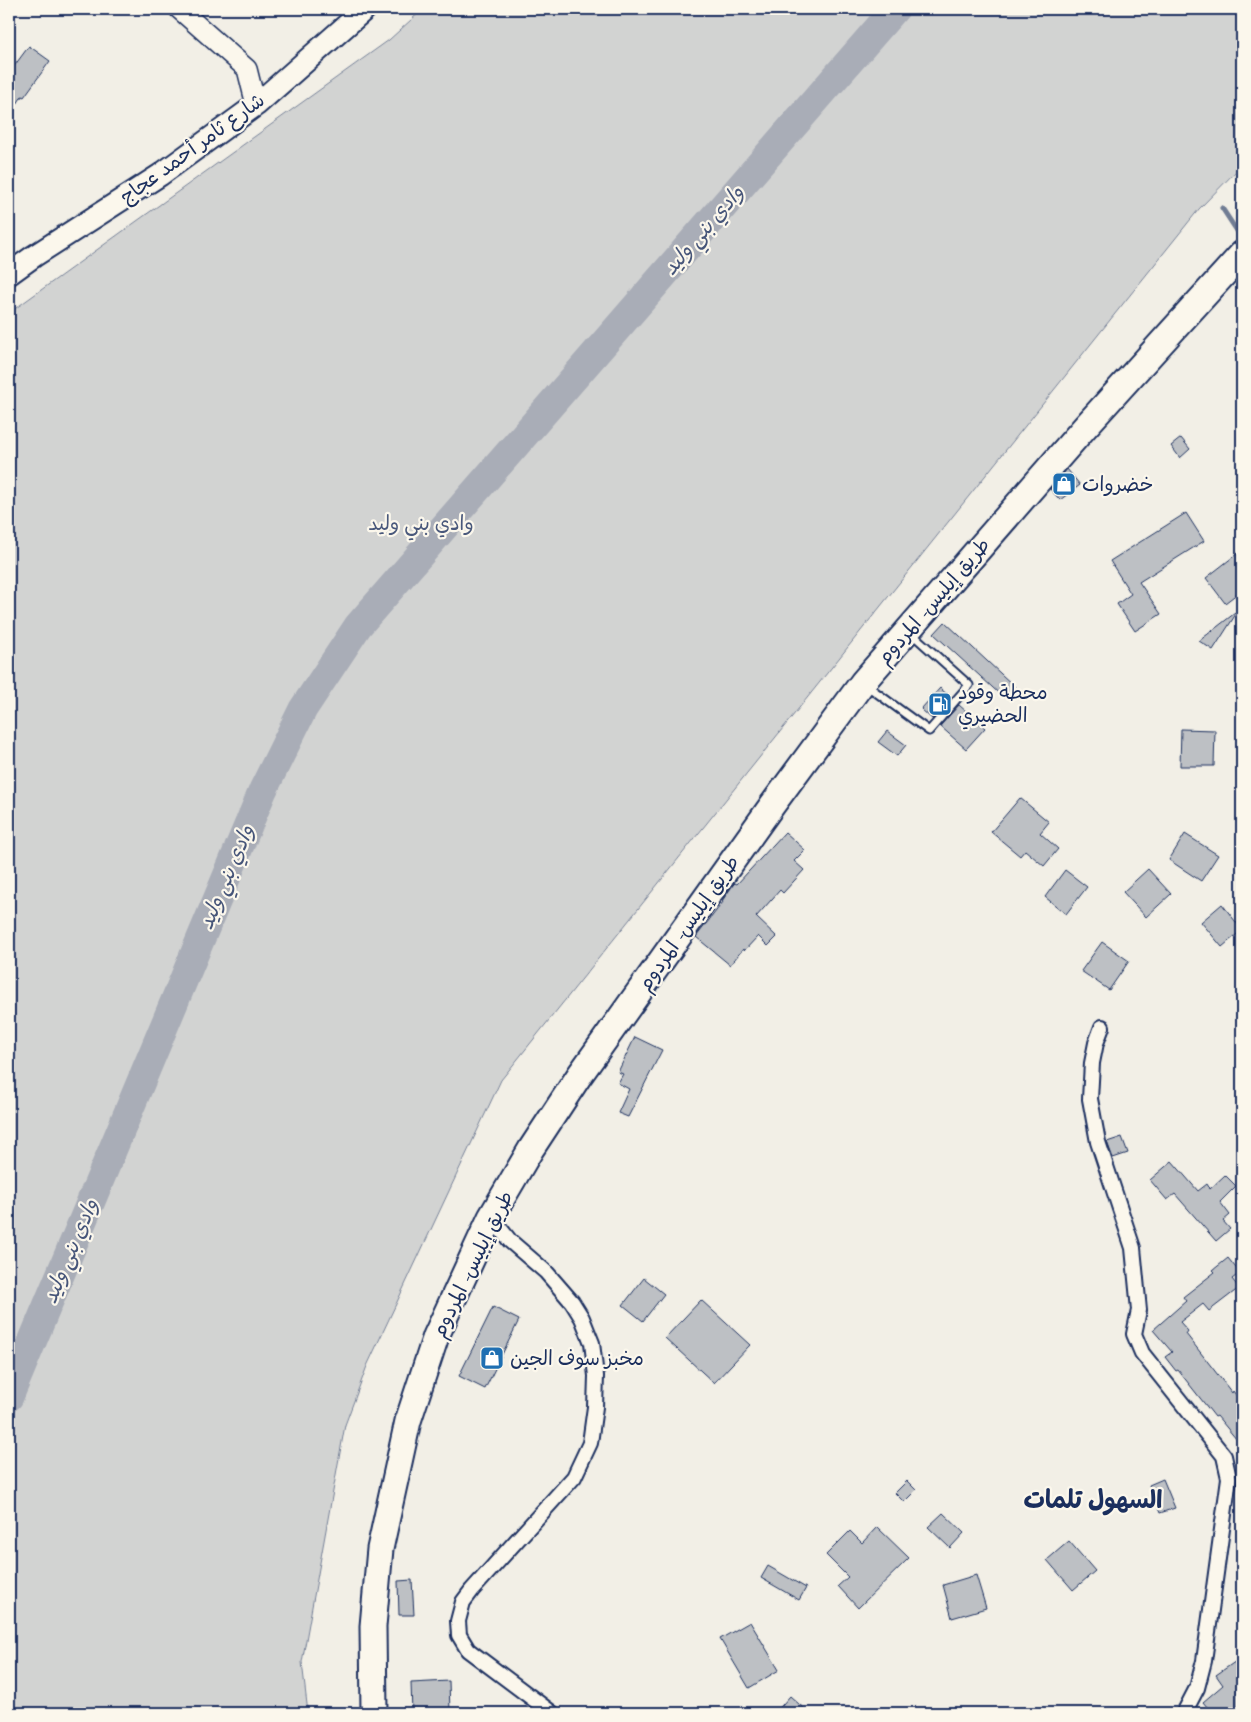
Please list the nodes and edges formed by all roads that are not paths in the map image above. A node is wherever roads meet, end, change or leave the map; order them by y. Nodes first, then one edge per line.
1 (180, 9) edge
2 (365, 9) edge
3 (256, 105) junction
4 (1242, 254) edge
5 (9, 274) edge
6 (908, 630) junction
7 (863, 682) junction
8 (1102, 1027) dead end
9 (491, 1217) junction
10 (374, 1713) edge
11 (552, 1713) edge
12 (1184, 1713) edge

1 - 3 street
2 - 3 main road, شارع ثامر أحمد عجاج
3 - 5 main road, شارع ثامر أحمد عجاج
4 - 6 highway, طريق إيليس- المردوم
6 - 7 highway, طريق إيليس- المردوم
6 - 7 lane
7 - 9 highway, طريق إيليس- المردوم
8 - 12 street
9 - 10 highway, طريق إيليس- المردوم
9 - 11 street

